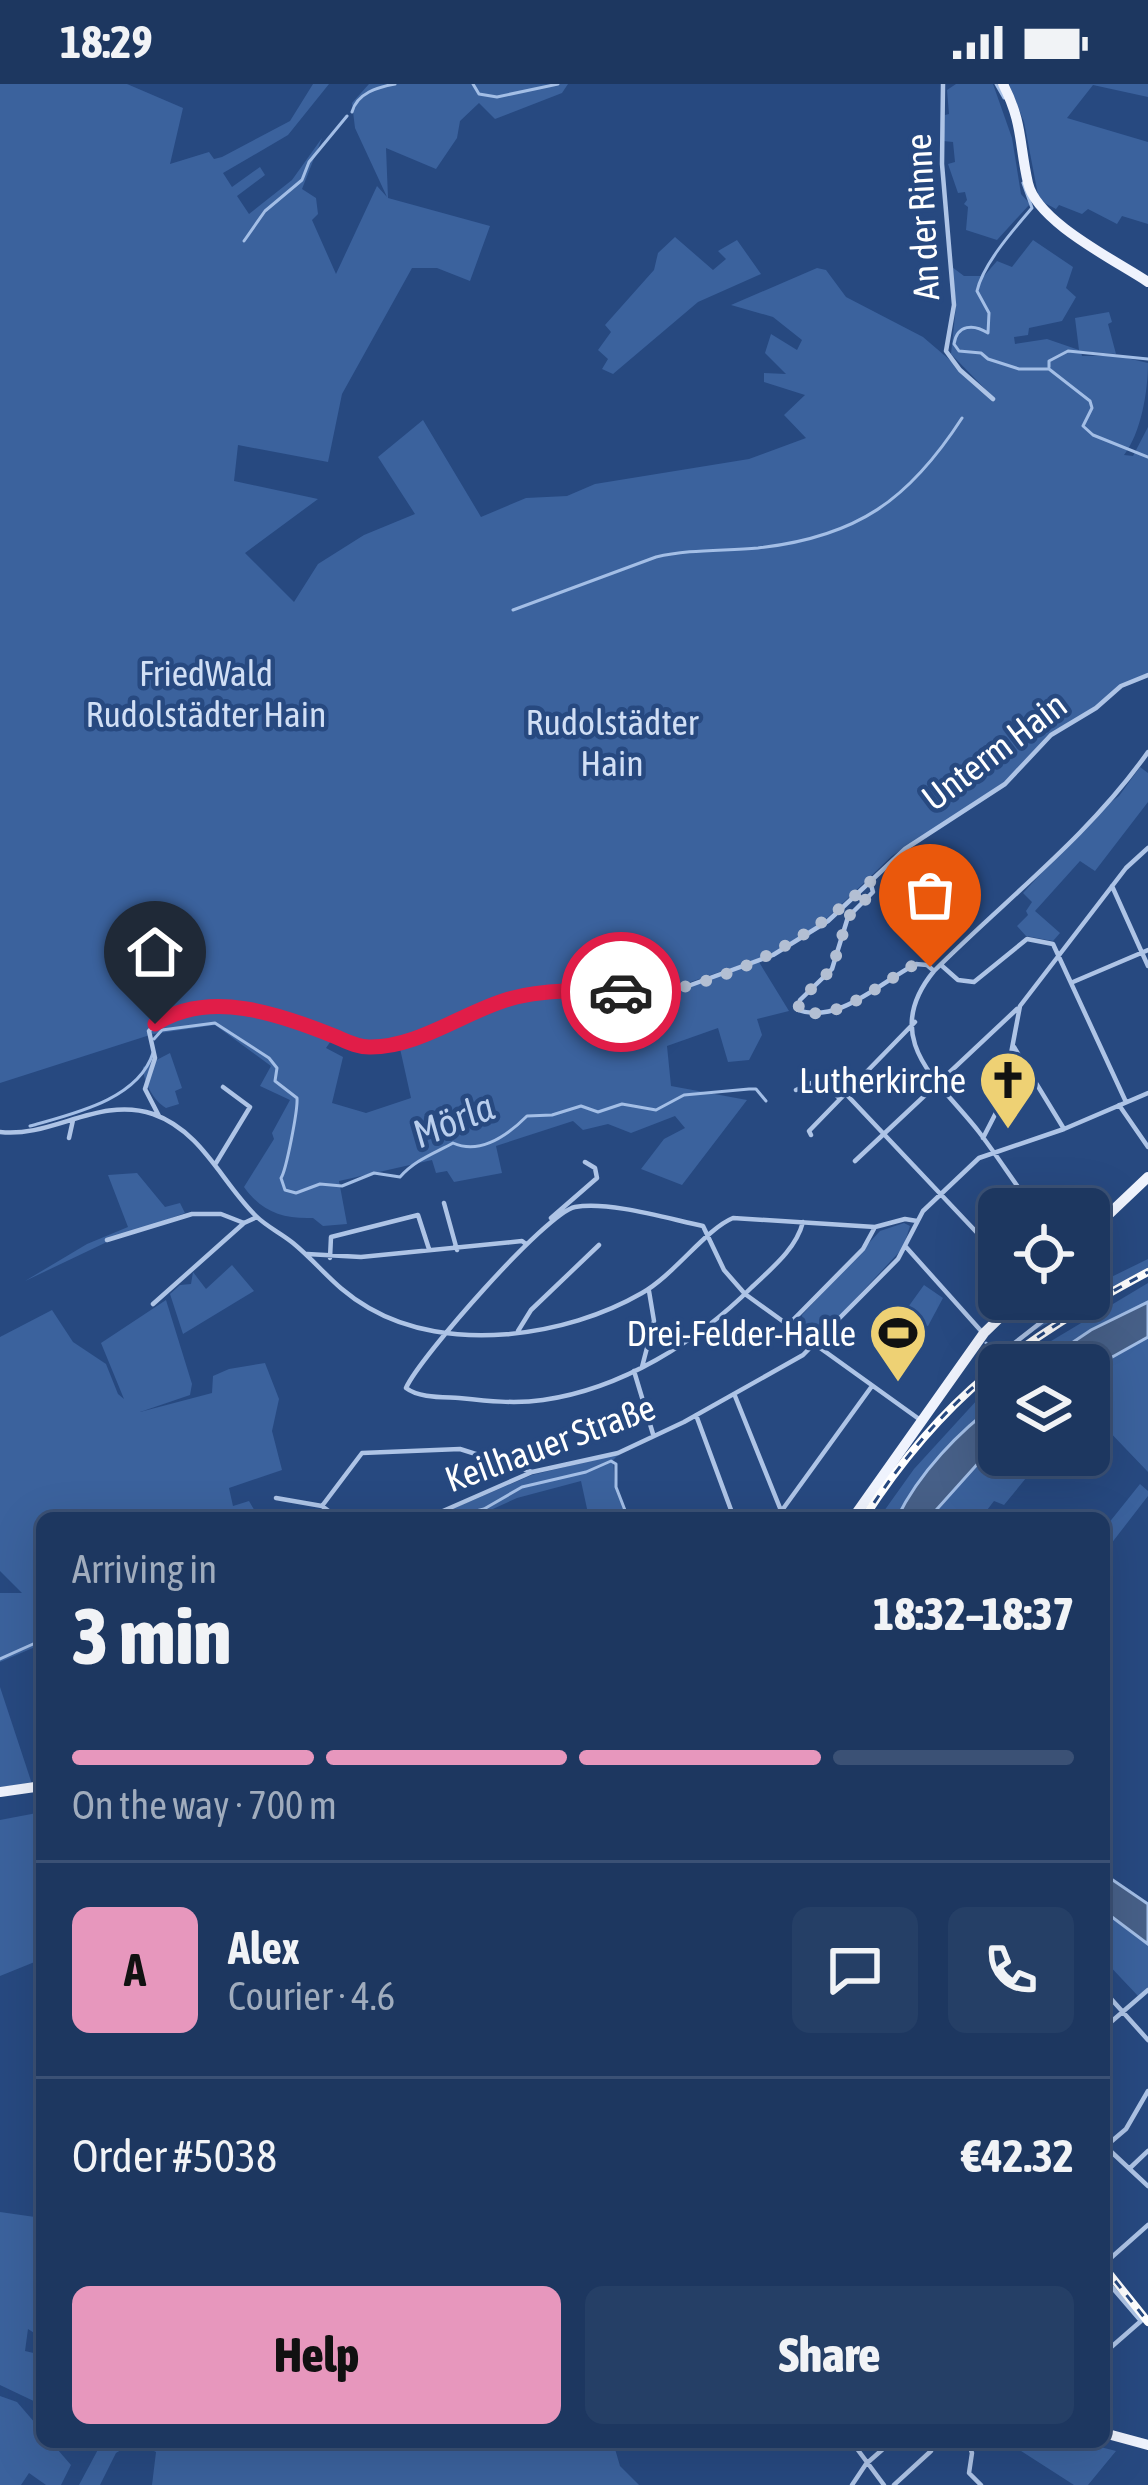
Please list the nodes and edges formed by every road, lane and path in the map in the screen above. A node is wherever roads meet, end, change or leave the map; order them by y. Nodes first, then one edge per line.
1 (943, 84) edge
2 (1003, 84) edge
3 (1148, 282) edge
4 (993, 399) dead end
5 (1148, 675) edge
6 (1148, 752) edge
7 (1146, 850) edge
8 (1148, 864) edge
9 (870, 881) junction
10 (1112, 886) junction
11 (1145, 951) edge
12 (1059, 952) junction
13 (940, 965) junction
14 (1148, 966) edge
15 (934, 971) junction
16 (1073, 982) junction
17 (1020, 1006) junction
18 (915, 1022) junction
19 (903, 1035) junction
20 (914, 1037) junction
21 (1012, 1043) junction
22 (937, 1084) junction
23 (223, 1088) dead end
24 (796, 1090) dead end
25 (1148, 1093) edge
26 (843, 1096) junction
27 (1123, 1103) junction
28 (159, 1116) junction
29 (73, 1118) junction
30 (1064, 1129) junction
31 (0, 1132) edge
32 (884, 1133) junction
33 (811, 1136) dead end
34 (69, 1138) dead end
35 (983, 1138) junction
36 (1148, 1147) edge
37 (992, 1153) junction
38 (855, 1161) dead end
39 (585, 1162) dead end
40 (216, 1163) junction
41 (1148, 1178) edge
42 (1018, 1188) edge
43 (940, 1194) junction
44 (444, 1203) dead end
45 (1110, 1213) edge
46 (257, 1217) junction
47 (917, 1220) junction
48 (725, 1221) junction
49 (244, 1222) junction
50 (802, 1222) junction
51 (548, 1223) junction
52 (700, 1225) junction
53 (875, 1227) junction
54 (978, 1234) edge
55 (710, 1236) junction
56 (107, 1240) dead end
57 (526, 1244) junction
58 (906, 1247) junction
59 (597, 1248) dead end
60 (429, 1249) junction
61 (457, 1250) junction
62 (304, 1255) junction
63 (330, 1258) junction
64 (649, 1290) junction
65 (745, 1294) junction
66 (153, 1304) dead end
67 (997, 1320) edge
68 (1044, 1320) edge
69 (787, 1327) junction
70 (518, 1331) junction
71 (449, 1332) junction
72 (984, 1333) junction
73 (1013, 1344) edge
74 (815, 1345) junction
75 (642, 1366) junction
76 (634, 1371) junction
77 (872, 1386) junction
78 (734, 1393) junction
79 (696, 1415) junction
80 (922, 1420) junction
81 (654, 1437) junction
82 (532, 1472) junction
83 (277, 1498) dead end
84 (322, 1506) junction
85 (330, 1512) edge
86 (441, 1512) edge
87 (732, 1512) edge
88 (780, 1512) edge
89 (785, 1512) edge
90 (857, 1512) edge
91 (36, 1787) edge
92 (0, 1792) edge
93 (1148, 1990) edge
94 (1110, 1996) edge
95 (1125, 2010) junction
96 (1110, 2023) edge
97 (1148, 2040) edge
98 (1148, 2091) edge
99 (1110, 2141) edge
100 (1110, 2150) edge
101 (1148, 2151) edge
102 (1130, 2168) junction
103 (1148, 2186) edge
104 (1148, 2225) edge
105 (1110, 2259) edge
106 (1110, 2285) edge
107 (1110, 2348) edge
108 (1110, 2432) edge
109 (1148, 2441) edge
110 (856, 2448) edge
111 (884, 2448) edge
112 (970, 2448) edge
113 (931, 2451) dead end
114 (866, 2464) junction
115 (897, 2484) edge
116 (852, 2485) edge
117 (884, 2485) edge
118 (981, 2485) edge

1 - 4 street, An der Rinne
2 - 3 main road
5 - 9 street, Unterm Hain
6 - 13 street
7 - 8 street
7 - 10 street
9 - 15 street
9 - 28 street, Unterm Hain
10 - 11 street
10 - 12 street
11 - 14 street
11 - 16 street
12 - 13 street
12 - 16 street
12 - 17 street
13 - 15 street
15 - 18 street
16 - 27 street
17 - 21 street
17 - 22 street
18 - 19 street
18 - 20 street
19 - 20 street
19 - 26 street
20 - 22 street
21 - 30 street
21 - 35 street
22 - 32 street
22 - 35 street
23 - 40 street
24 - 26 street
25 - 27 street
26 - 32 street
26 - 33 street
27 - 30 street
27 - 36 street
28 - 29 street
28 - 40 street
29 - 31 street
29 - 34 street
30 - 37 street
32 - 38 street
32 - 43 street
35 - 37 street
37 - 42 street
37 - 43 street
39 - 51 street
40 - 46 street
41 - 45 main road
43 - 47 street
43 - 54 street
44 - 61 street
46 - 49 street
46 - 62 street
47 - 53 street
47 - 58 street
48 - 50 street
48 - 52 street
48 - 55 street
49 - 56 street
49 - 66 street
50 - 53 street
50 - 65 street
51 - 52 street
51 - 57 street
52 - 55 street
53 - 69 street
55 - 64 street
55 - 65 street
57 - 61 street
57 - 71 street
58 - 72 street
58 - 74 street, Keilhauer Straße
59 - 70 street
60 - 61 street
60 - 63 street
60 - 63 street
62 - 63 street
62 - 71 street
64 - 70 street
64 - 75 street
65 - 69 street
65 - 75 street
67 - 72 main road
68 - 73 street
69 - 74 street
70 - 71 street
71 - 76 street
72 - 80 main road
74 - 77 street
74 - 78 street, Keilhauer Straße
75 - 76 street
76 - 81 street
77 - 80 street
77 - 89 street
78 - 79 street, Keilhauer Straße
78 - 88 street
79 - 81 street, Keilhauer Straße
79 - 87 street
80 - 90 main road
81 - 82 street, Keilhauer Straße
82 - 84 street
82 - 86 street, Keilhauer Straße
83 - 84 street
84 - 85 street
91 - 92 main road
93 - 95 street
94 - 95 street
95 - 96 street
95 - 97 street
98 - 99 street
100 - 102 street
101 - 102 street
102 - 103 street
104 - 105 street
106 - 107 street
108 - 109 main road
110 - 114 street
111 - 114 street
112 - 118 street
113 - 115 street
114 - 116 street
114 - 117 street

